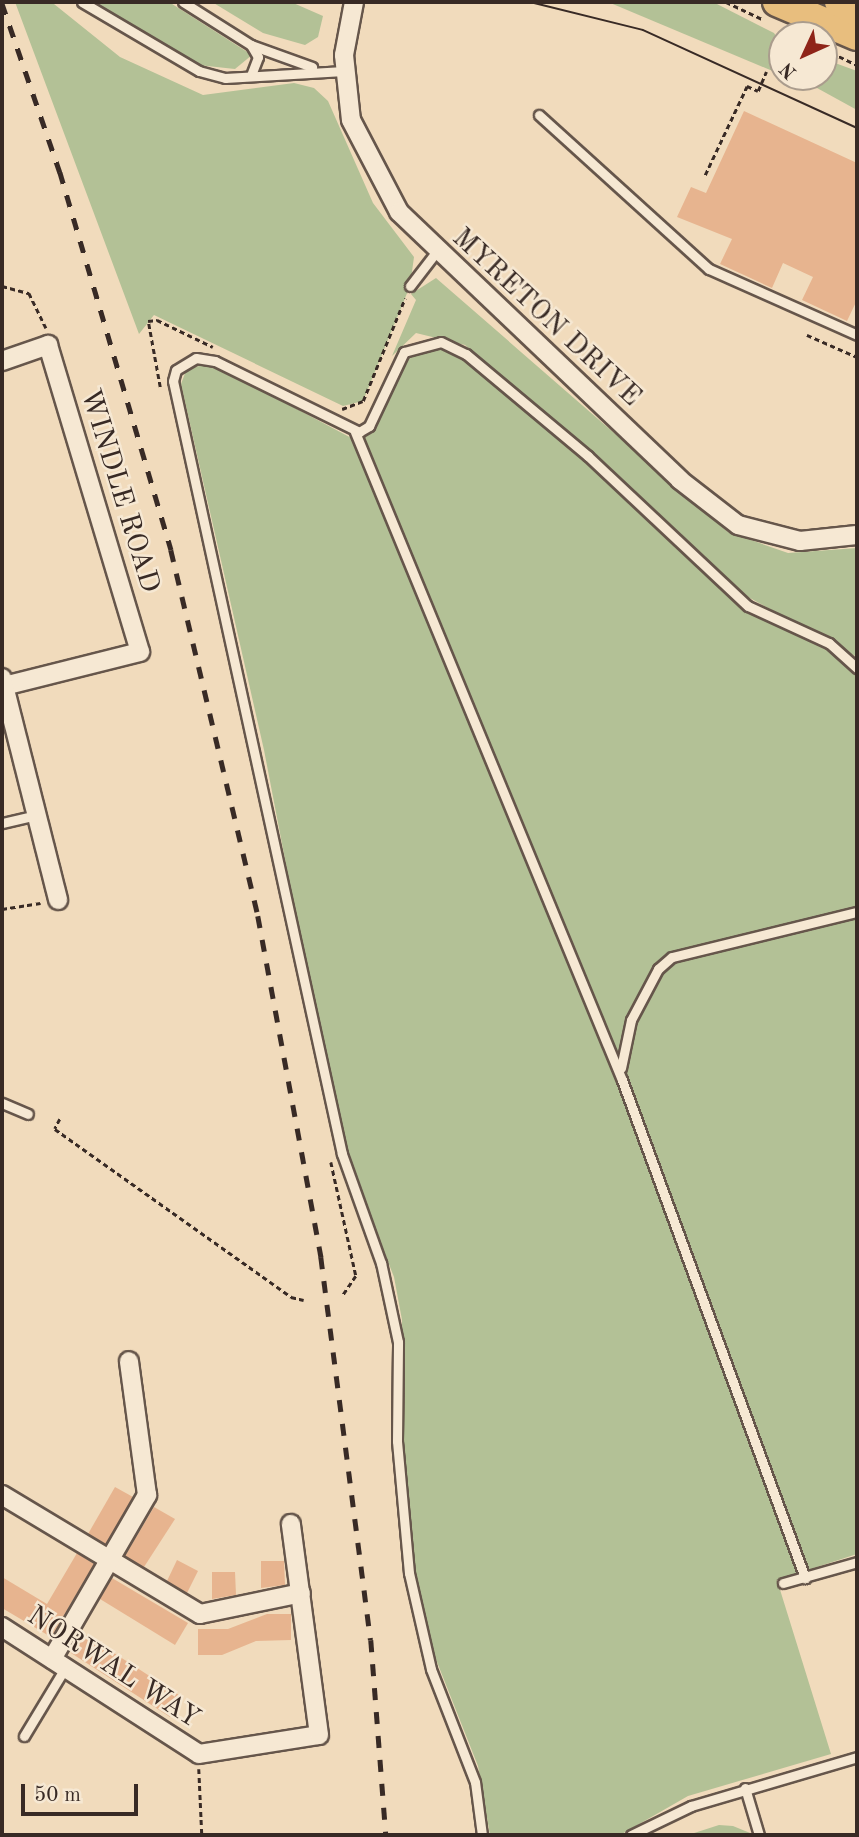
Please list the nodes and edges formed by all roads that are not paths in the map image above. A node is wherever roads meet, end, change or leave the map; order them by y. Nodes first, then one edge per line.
1 (82, 2) edge
2 (183, 2) edge
3 (839, 2) edge
4 (352, 10) edge
5 (857, 12) edge
6 (774, 13) edge
7 (857, 36) edge
8 (251, 44) junction
9 (314, 68) junction
10 (344, 71) junction
11 (251, 75) junction
12 (539, 115) dead end
13 (437, 251) junction
14 (410, 286) road end
15 (857, 335) edge
16 (2, 361) edge
17 (355, 432) junction
18 (857, 536) edge
19 (857, 668) edge
20 (3, 682) edge
21 (37, 815) junction
22 (2, 823) edge
23 (58, 900) road end
24 (857, 912) edge
25 (622, 1080) junction
26 (2, 1103) edge
27 (28, 1114) dead end
28 (129, 1361) dead end
29 (2, 1495) edge
30 (291, 1524) dead end
31 (857, 1562) edge
32 (110, 1564) junction
33 (805, 1578) junction
34 (783, 1583) dead end
35 (301, 1593) junction
36 (2, 1627) edge
37 (58, 1664) junction
38 (24, 1736) dead end
39 (857, 1757) edge
40 (745, 1788) junction
41 (482, 1835) edge
42 (631, 1835) edge
43 (759, 1835) edge

1 - 11 lane
2 - 8 lane
3 - 5 main road
4 - 10 street, MYRETON DRIVE
6 - 7 main road
8 - 9 lane
8 - 11 lane
9 - 10 lane
9 - 11 lane
10 - 13 street, MYRETON DRIVE
12 - 15 lane
13 - 14 lane
13 - 18 street, MYRETON DRIVE
16 - 20 street, WINDLE ROAD
17 - 19 lane
17 - 25 lane
17 - 41 lane
20 - 21 street
21 - 22 lane
21 - 23 street
24 - 25 lane
25 - 33 lane
26 - 27 lane
28 - 32 street
29 - 32 street
30 - 35 street
31 - 33 lane
32 - 35 street
32 - 37 street
33 - 34 lane
35 - 37 street, NORWAL WAY
36 - 37 street, NORWAL WAY
37 - 38 lane
39 - 40 lane
40 - 42 lane
40 - 43 lane

